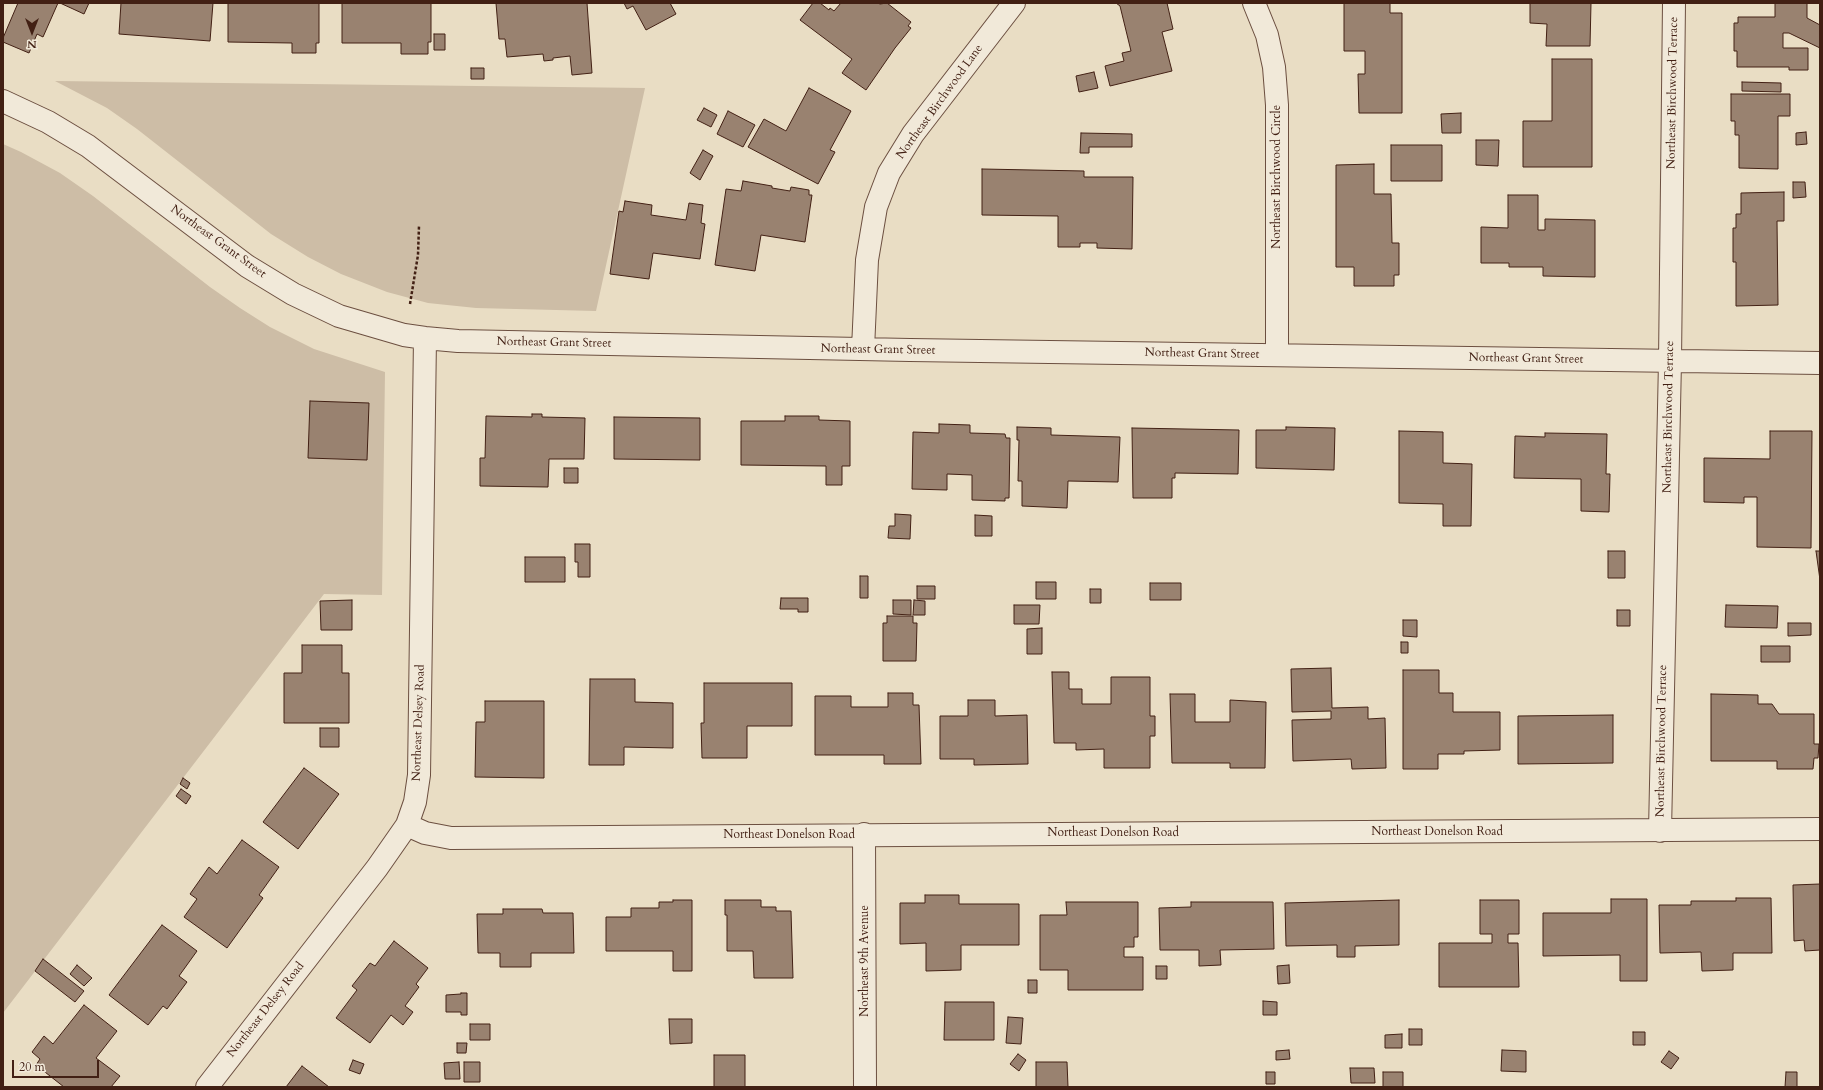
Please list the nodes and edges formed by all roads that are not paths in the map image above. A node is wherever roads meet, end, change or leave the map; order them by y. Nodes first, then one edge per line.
1 (1014, 3) edge
2 (1254, 3) edge
3 (1674, 3) edge
4 (3, 100) edge
5 (425, 338) junction
6 (863, 349) junction
7 (1277, 355) junction
8 (1670, 361) junction
9 (1820, 363) edge
10 (407, 825) junction
11 (1820, 829) edge
12 (1660, 831) junction
13 (864, 834) junction
14 (207, 1087) edge
15 (865, 1087) edge

1 - 6 street, Northeast Birchwood Lane
2 - 7 street, Northeast Birchwood Circle
3 - 8 street, Northeast Birchwood Terrace
4 - 5 street, Northeast Grant Street
5 - 6 street, Northeast Grant Street
5 - 10 street, Northeast Delsey Road
6 - 7 street, Northeast Grant Street
7 - 8 street, Northeast Grant Street
8 - 9 street, Northeast Grant Street
8 - 12 street, Northeast Birchwood Terrace
10 - 13 street, Northeast Donelson Road
10 - 14 street, Northeast Delsey Road
11 - 12 street, Northeast Donelson Road
12 - 13 street, Northeast Donelson Road
13 - 15 street, Northeast 9th Avenue

